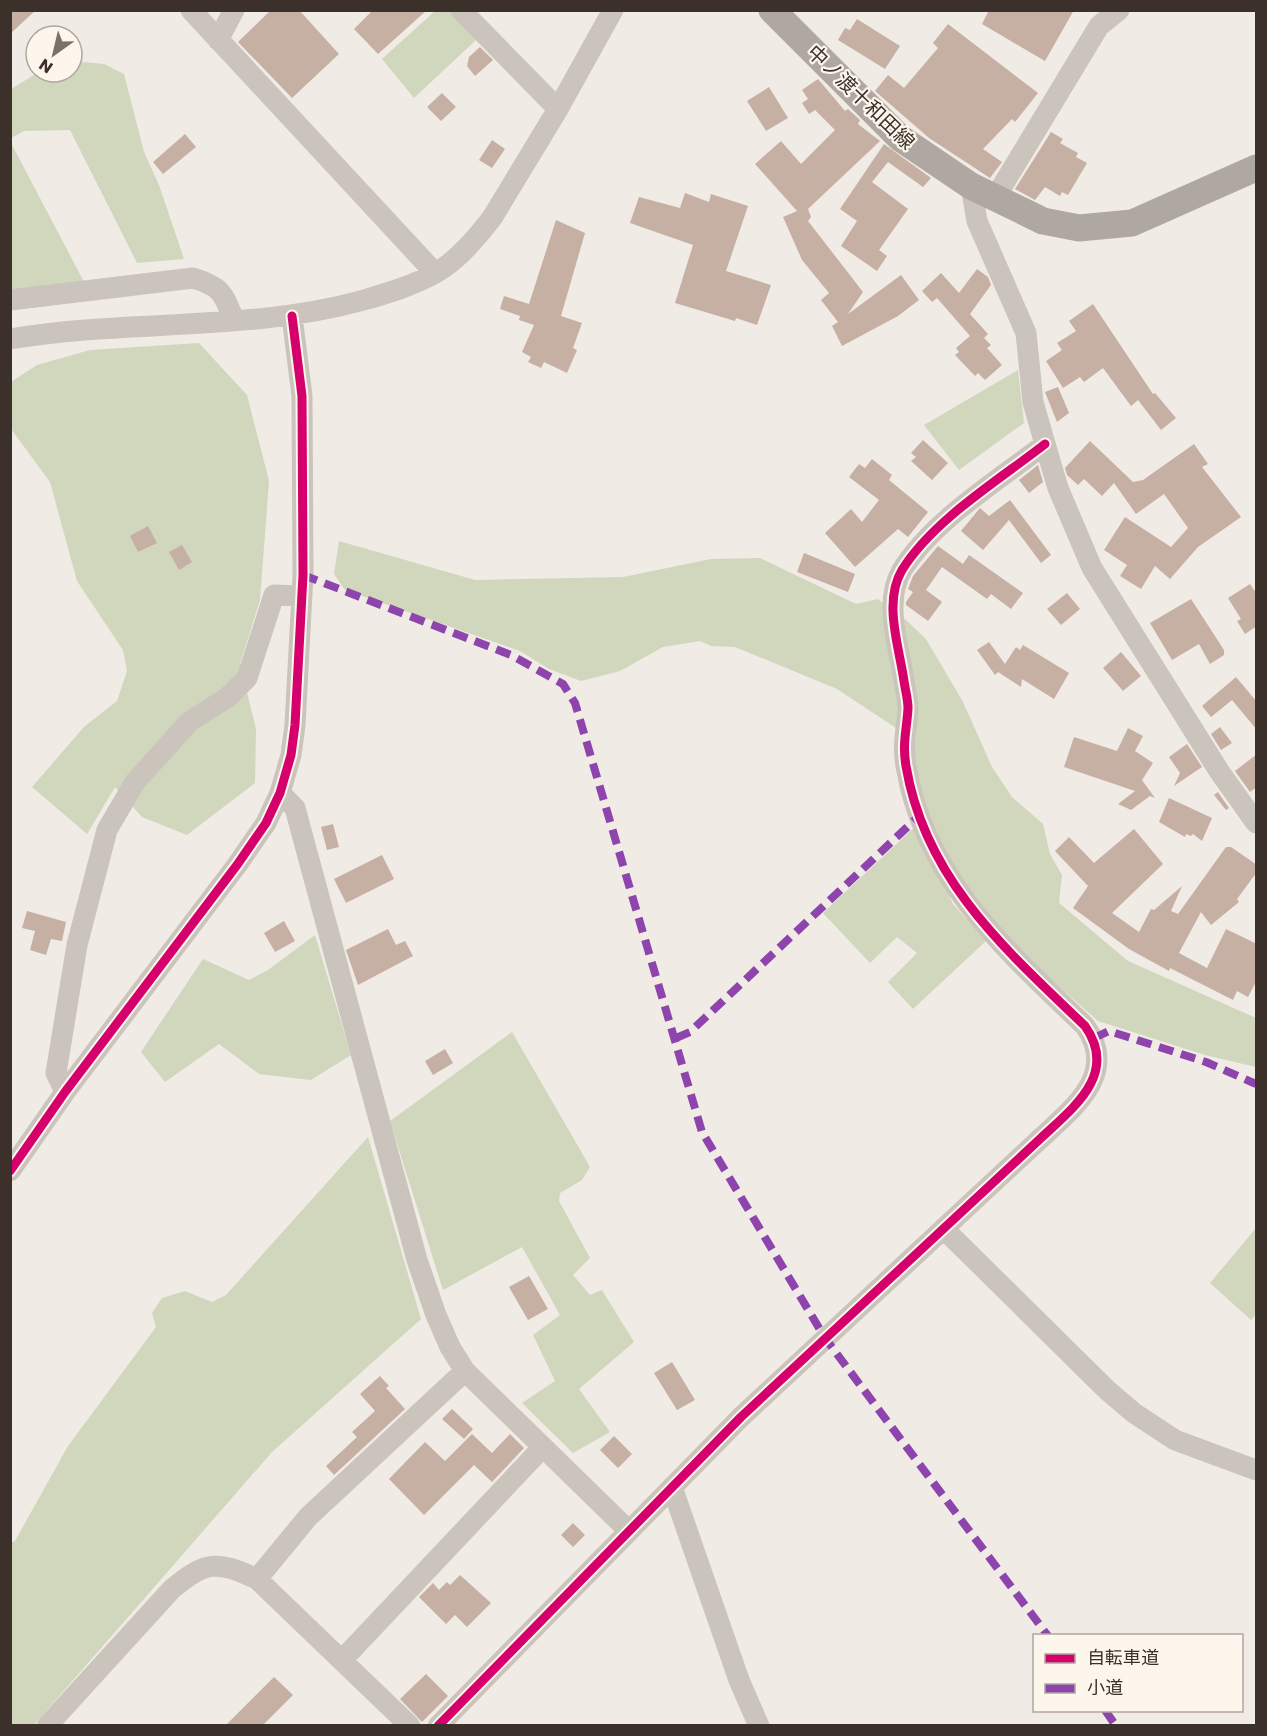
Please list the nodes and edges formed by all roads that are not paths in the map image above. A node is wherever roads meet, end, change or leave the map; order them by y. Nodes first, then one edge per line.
1 (191, 10) edge
2 (234, 10) edge
3 (461, 10) edge
4 (613, 10) edge
5 (772, 10) edge
6 (1119, 10) edge
7 (218, 40) junction
8 (558, 109) junction
9 (1257, 168) edge
10 (971, 186) junction
11 (995, 198) junction
12 (435, 273) junction
13 (10, 300) edge
14 (292, 316) junction
15 (234, 320) junction
16 (10, 339) edge
17 (1045, 444) junction
18 (300, 596) junction
19 (280, 793) junction
20 (1257, 823) edge
21 (65, 1092) junction
22 (10, 1171) edge
23 (945, 1230) junction
24 (465, 1371) junction
25 (542, 1448) junction
26 (1257, 1470) edge
27 (672, 1487) junction
28 (628, 1530) junction
29 (257, 1579) junction
30 (343, 1659) junction
31 (441, 1724) edge
32 (47, 1725) edge
33 (410, 1725) edge
34 (759, 1725) edge

1 - 7 street
2 - 7 street
3 - 8 street
4 - 8 street
5 - 10 main road, 中ノ渡十和田線
6 - 11 street
7 - 12 street
8 - 12 street
9 - 11 main road, 中ノ渡十和田線
10 - 11 main road, 中ノ渡十和田線
10 - 17 street
12 - 14 street
13 - 15 street
14 - 15 street
14 - 18 street
15 - 16 street
17 - 20 street
17 - 23 street
18 - 19 street
18 - 21 street
19 - 21 street
19 - 24 street
21 - 22 street
23 - 26 street
23 - 27 street
24 - 25 street
24 - 29 street
25 - 28 street
25 - 30 street
27 - 28 street
27 - 34 street
28 - 31 street
29 - 30 street
29 - 32 street
30 - 33 street

